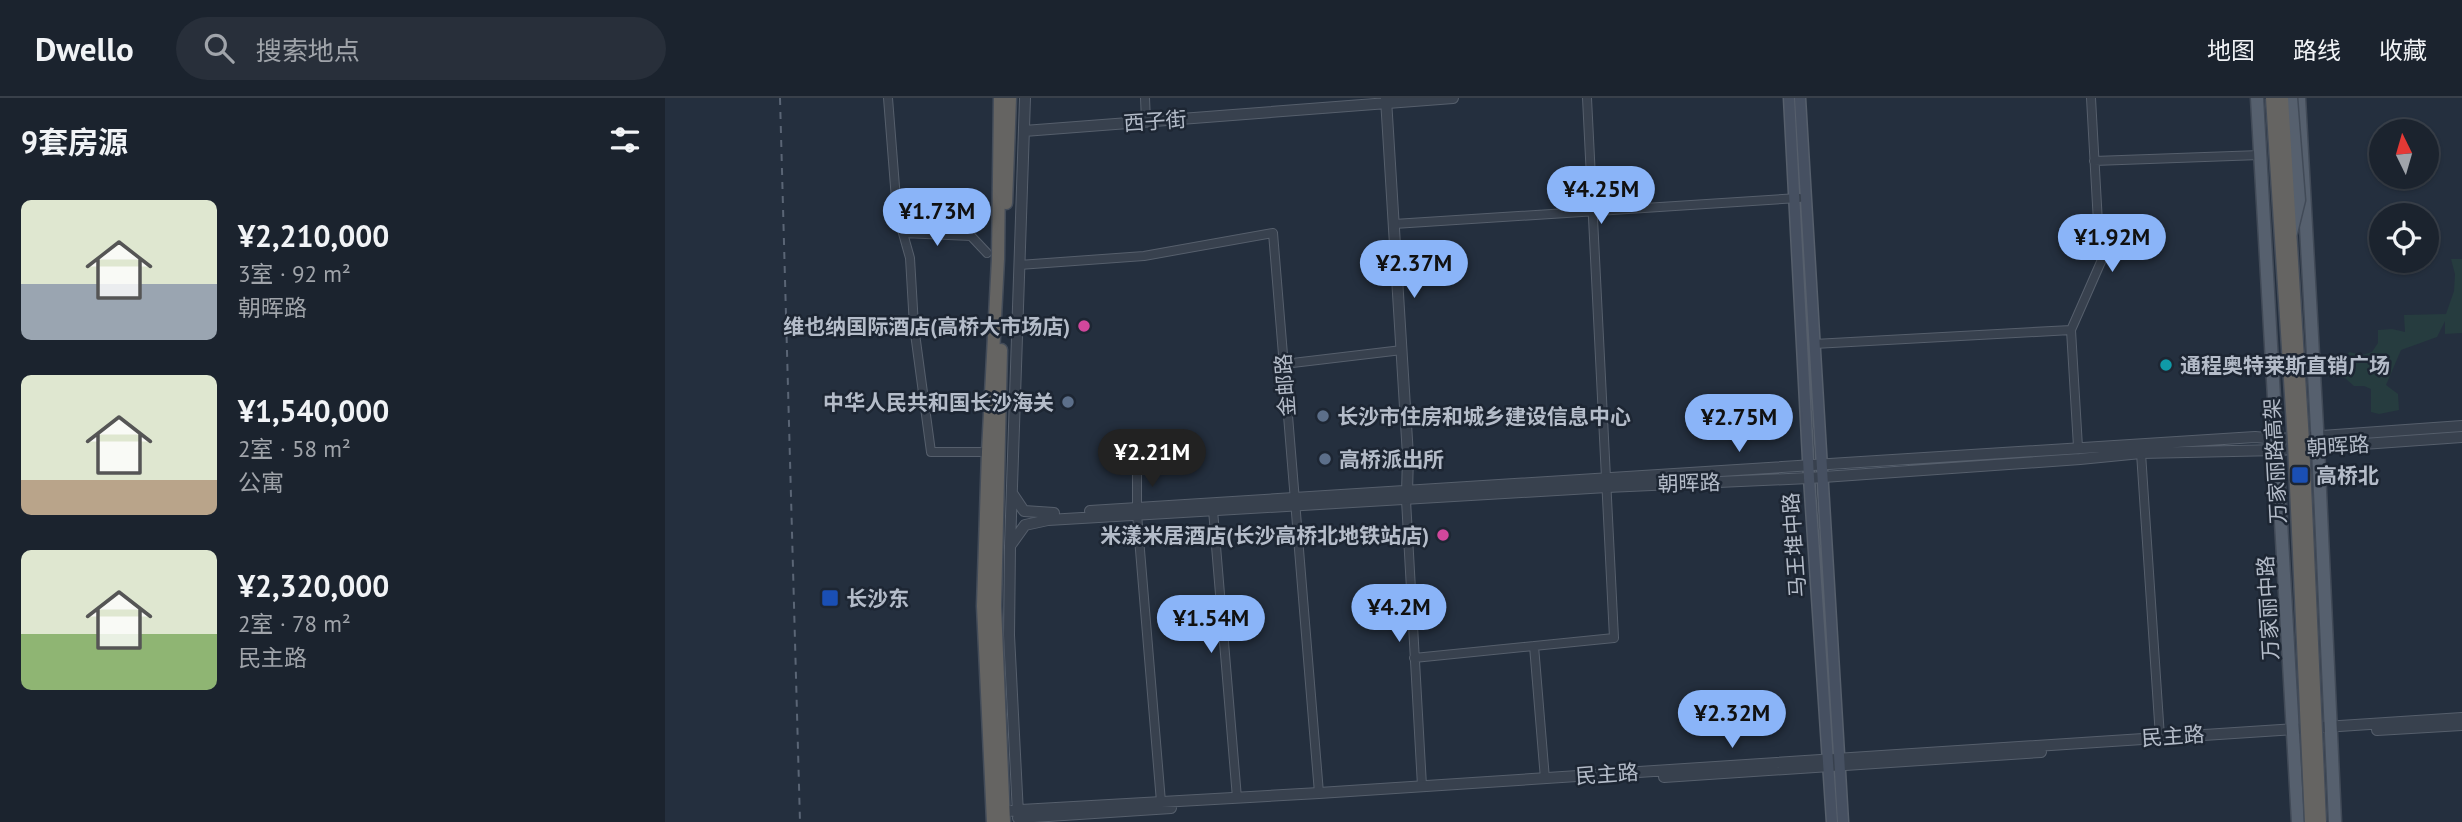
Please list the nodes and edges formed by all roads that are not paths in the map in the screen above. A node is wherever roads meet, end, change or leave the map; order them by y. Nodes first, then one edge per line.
1 (888, 98) edge
2 (1000, 98) edge
3 (1010, 98) edge
4 (1025, 98) edge
5 (1145, 98) edge
6 (1453, 98) edge
7 (1587, 98) edge
8 (1789, 98) edge
9 (1800, 98) edge
10 (2091, 98) edge
11 (2257, 98) edge
12 (2264, 98) edge
13 (2272, 98) edge
14 (2282, 98) edge
15 (2291, 98) edge
16 (2299, 98) edge
17 (1386, 101) edge
18 (1146, 121) junction
19 (1024, 131) junction
20 (2275, 152) junction
21 (2260, 155) junction
22 (2094, 161) junction
23 (1800, 198) junction
24 (1594, 212) junction
25 (1394, 223) junction
26 (903, 233) junction
27 (2291, 237) junction
28 (987, 253) dead end
29 (1019, 265) junction
30 (2071, 330) junction
31 (1814, 344) junction
32 (1402, 350) junction
33 (1284, 364) junction
34 (2462, 426) edge
35 (2462, 437) edge
36 (2318, 442) junction
37 (2278, 444) junction
38 (2078, 447) junction
39 (988, 452) junction
40 (2141, 453) junction
41 (1137, 464) dead end
42 (1808, 465) junction
43 (1822, 471) junction
44 (1809, 478) junction
45 (1606, 482) junction
46 (1408, 489) junction
47 (1012, 493) junction
48 (1406, 500) junction
49 (1294, 502) junction
50 (1137, 510) junction
51 (1213, 510) junction
52 (1010, 546) junction
53 (1534, 646) junction
54 (1414, 658) junction
55 (2462, 718) edge
56 (2462, 725) edge
57 (2331, 730) junction
58 (2294, 732) junction
59 (2160, 737) junction
60 (1834, 762) junction
61 (1545, 779) junction
62 (1422, 786) junction
63 (1319, 793) junction
64 (1237, 798) junction
65 (1161, 802) junction
66 (1004, 816) edge
67 (1018, 817) edge
68 (993, 822) edge
69 (1832, 822) edge
70 (1843, 822) edge
71 (2298, 822) edge
72 (2311, 822) edge
73 (2320, 822) edge
74 (2335, 822) edge

1 - 26 street
2 - 39 highway
3 - 66 highway
4 - 19 street
5 - 18 street
6 - 17 street, 西子街
7 - 24 street
8 - 23 main road, 马王堆中路
9 - 23 main road, 马王堆中路
10 - 22 street
11 - 21 main road, 万家丽中路
12 - 20 highway, bridge
13 - 20 highway, 万家丽路高架, bridge
14 - 27 highway, 万家丽路高架, bridge
15 - 27 main road, bridge
16 - 36 main road
17 - 18 street, 西子街
17 - 25 street
18 - 19 street, 西子街
19 - 29 street
20 - 72 highway, 万家丽路高架, bridge
21 - 22 street
21 - 37 main road, 万家丽中路
22 - 30 street
23 - 24 street
23 - 31 main road, 马王堆中路
23 - 42 main road, 马王堆中路
24 - 25 street
24 - 45 street
25 - 32 street
26 - 28 street
26 - 39 street
27 - 73 highway, 万家丽路高架, bridge
29 - 33 street, 金邮路
29 - 47 street
30 - 31 street
30 - 38 street
31 - 43 main road, 马王堆中路
32 - 33 street
32 - 46 street
33 - 49 street, 金邮路
34 - 36 street, 朝晖路
35 - 36 street, 朝晖路
36 - 37 street, 朝晖路
36 - 57 main road
37 - 38 street, 朝晖路
37 - 40 street, 朝晖路
37 - 58 main road, 万家丽中路
38 - 43 street, 朝晖路
39 - 68 highway
40 - 43 street, 朝晖路
40 - 59 street
41 - 50 street
42 - 43 street, 朝晖路
42 - 44 main road, 马王堆中路
42 - 45 street, 朝晖路
43 - 44 street, 朝晖路
43 - 60 main road, 马王堆中路
44 - 45 street, 朝晖路
44 - 60 main road, 马王堆中路
45 - 46 street, 朝晖路
45 - 48 street, 朝晖路
45 - 53 street
46 - 48 street
46 - 49 street, 朝晖路
47 - 50 street, 朝晖路
47 - 52 street
48 - 49 street, 朝晖路
48 - 54 street
49 - 50 street, 朝晖路
49 - 51 street, 朝晖路
49 - 63 street, 金邮路
50 - 51 street, 朝晖路
50 - 52 street, 朝晖路
50 - 65 street
51 - 64 street
52 - 67 street
53 - 54 street
53 - 61 street
54 - 62 street
55 - 57 street, 民主路
56 - 57 street, 民主路
57 - 58 street, 民主路
57 - 74 main road
58 - 59 street, 民主路
58 - 60 street, 民主路
58 - 71 main road, 万家丽中路
59 - 60 street, 民主路
60 - 61 street, 民主路
60 - 67 street, 民主路
60 - 69 main road, 马王堆中路
60 - 70 main road, 马王堆中路
61 - 62 street, 民主路
62 - 63 street, 民主路
63 - 64 street, 民主路
64 - 65 street, 民主路
65 - 67 street, 民主路
66 - 67 street, 民主路

